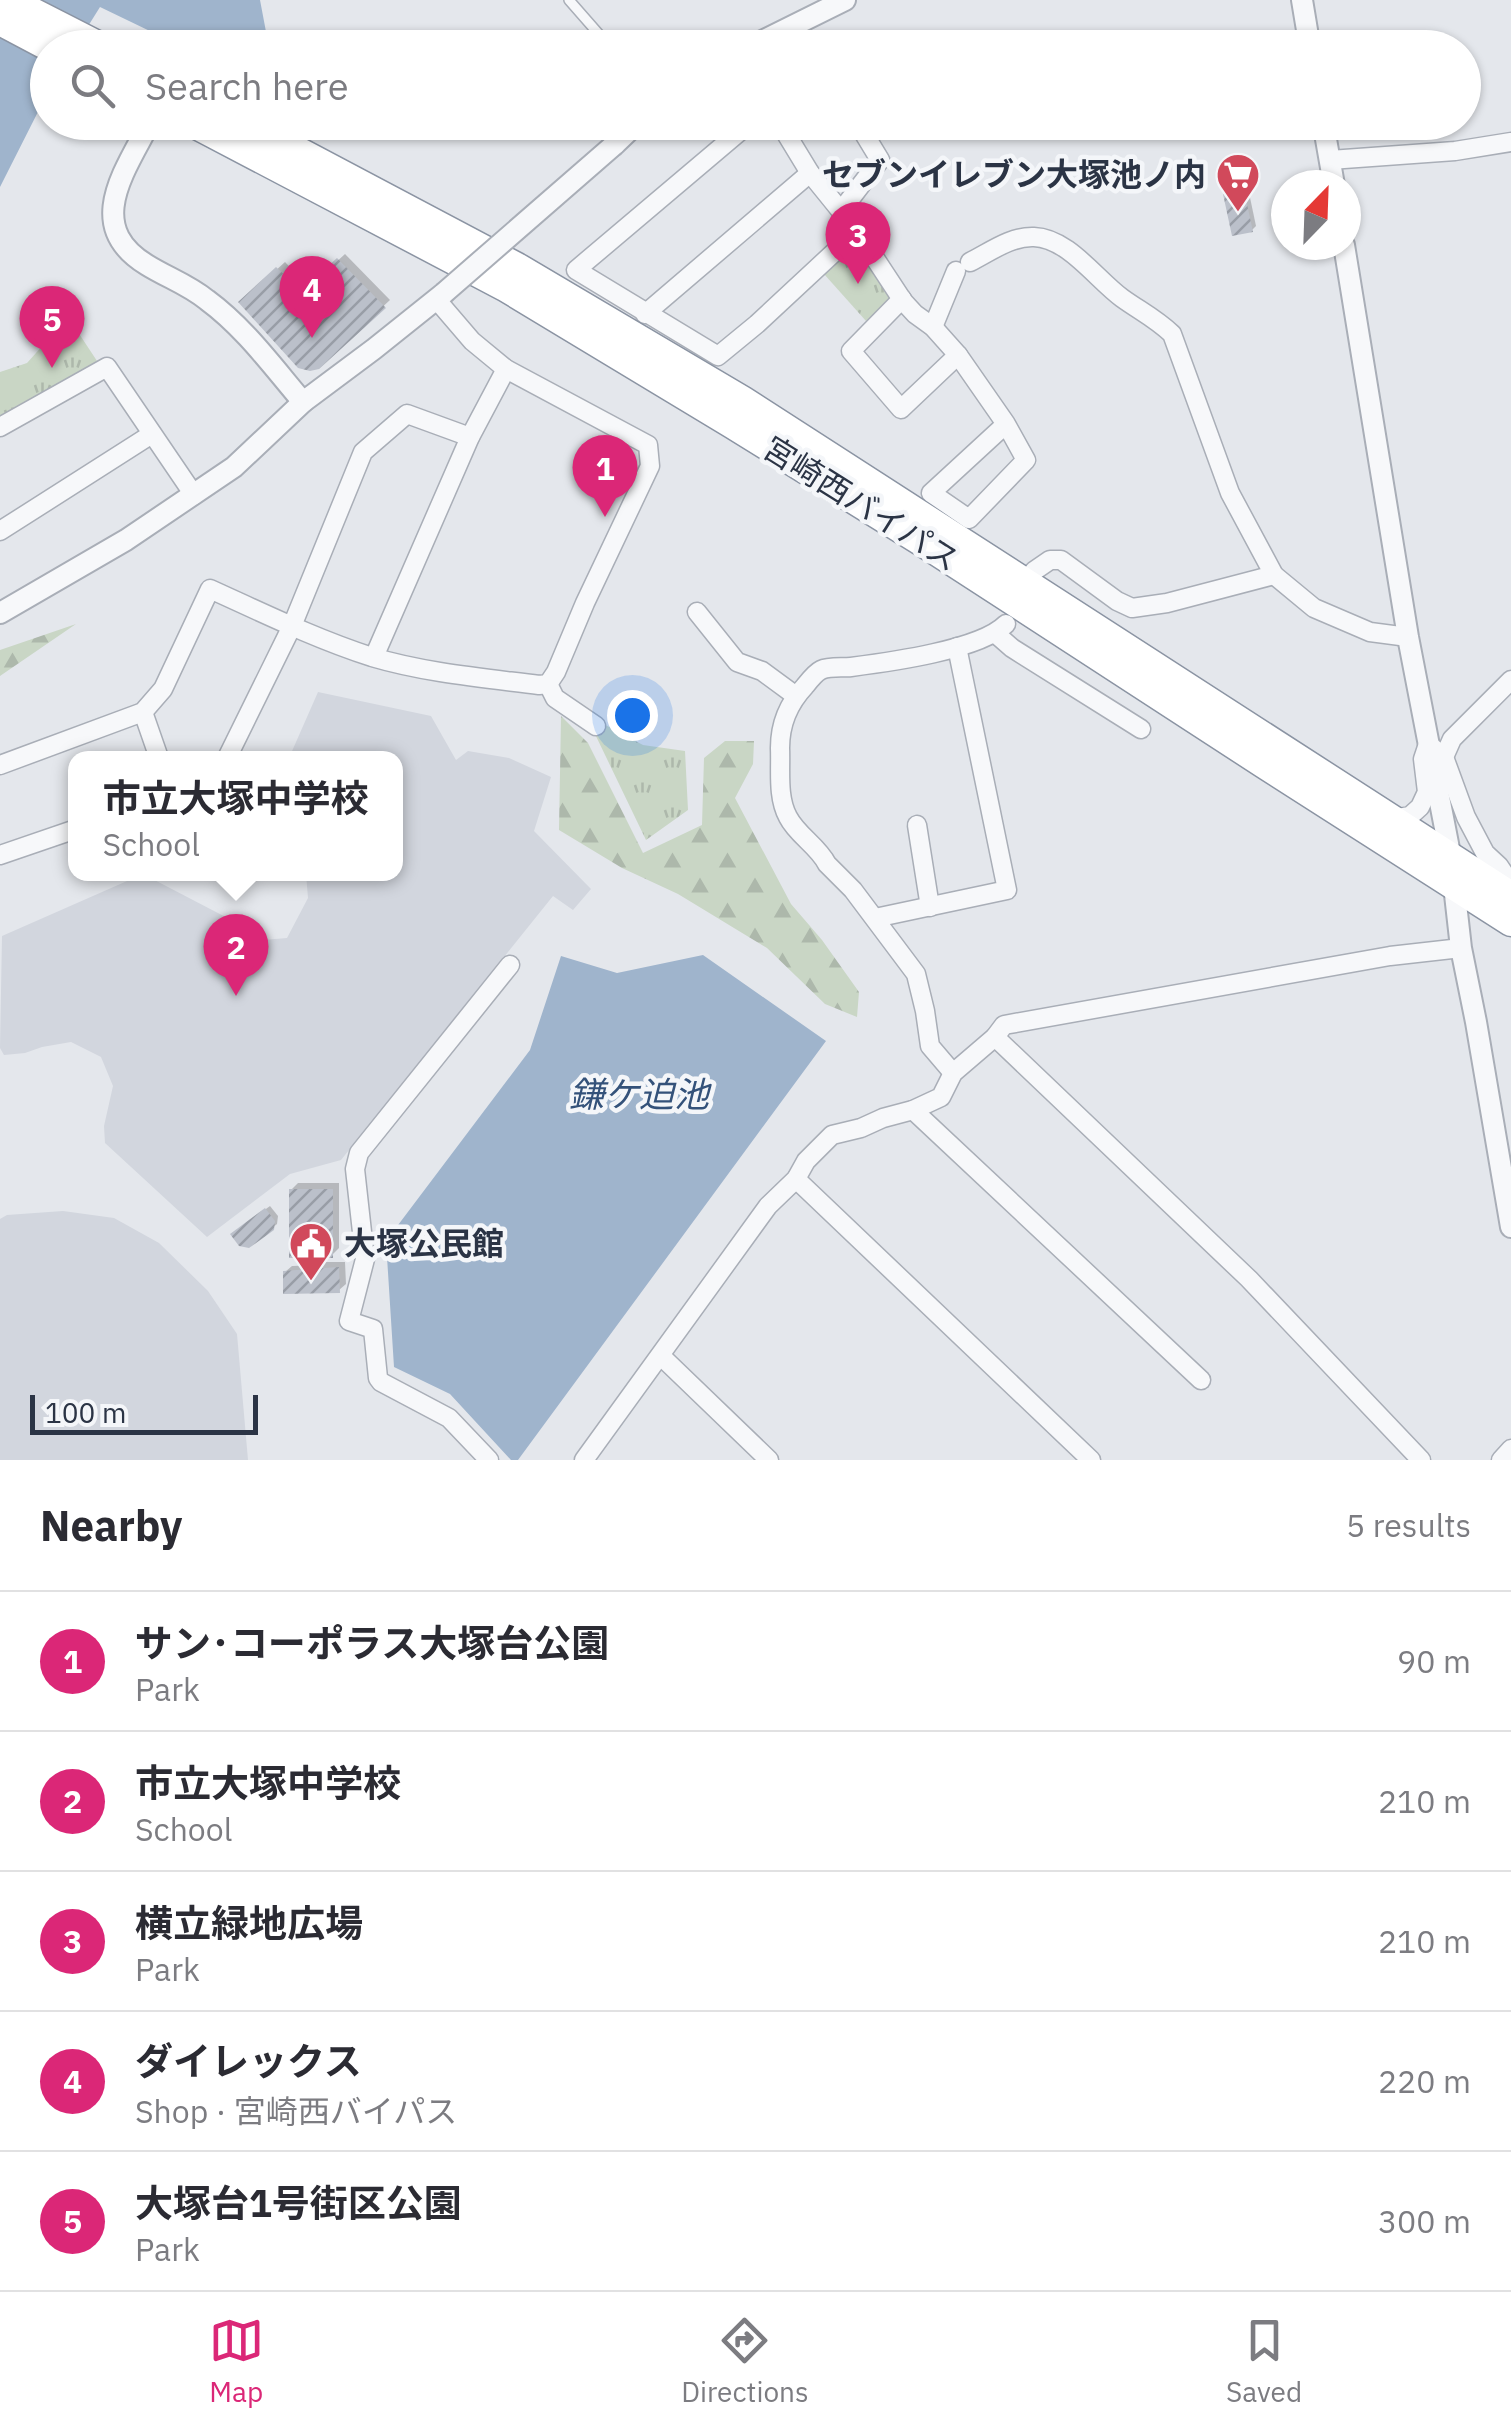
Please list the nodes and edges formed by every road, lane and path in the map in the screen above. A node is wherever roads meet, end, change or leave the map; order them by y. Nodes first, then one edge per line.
1 (8, 0) edge
2 (569, 0) edge
3 (845, 0) edge
4 (1302, 0) edge
5 (0, 22) edge
6 (67, 30) edge
7 (595, 30) edge
8 (784, 30) edge
9 (1307, 30) edge
10 (30, 37) edge
11 (141, 140) edge
12 (225, 140) edge
13 (277, 140) edge
14 (619, 140) edge
15 (729, 140) edge
16 (789, 140) edge
17 (868, 140) edge
18 (1326, 140) edge
19 (1511, 142) edge
20 (1330, 160) junction
21 (1332, 170) edge
22 (810, 173) junction
23 (841, 211) junction
24 (857, 231) junction
25 (1346, 260) edge
26 (440, 296) junction
27 (902, 299) junction
28 (646, 314) junction
29 (933, 327) junction
30 (958, 355) junction
31 (506, 369) junction
32 (303, 402) junction
33 (1006, 424) junction
34 (0, 427) edge
35 (152, 434) junction
36 (470, 437) junction
37 (194, 494) junction
38 (0, 531) edge
39 (1034, 571) dead end
40 (1274, 574) junction
41 (0, 612) edge
42 (697, 612) dead end
43 (292, 626) junction
44 (1408, 636) junction
45 (957, 647) junction
46 (374, 657) junction
47 (1511, 680) edge
48 (548, 684) junction
49 (796, 696) junction
50 (143, 712) junction
51 (596, 726) dead end
52 (1141, 730) dead end
53 (1436, 750) junction
54 (157, 751) edge
55 (231, 751) edge
56 (0, 765) edge
57 (1382, 814) junction
58 (917, 825) dead end
59 (68, 831) edge
60 (0, 855) edge
61 (1452, 871) junction
62 (1511, 884) edge
63 (1511, 896) edge
64 (930, 906) junction
65 (875, 918) junction
66 (1511, 922) edge
67 (1460, 948) junction
68 (510, 965) dead end
69 (996, 1037) junction
70 (953, 1073) junction
71 (913, 1110) junction
72 (796, 1179) junction
73 (1511, 1227) edge
74 (661, 1356) junction
75 (1201, 1380) dead end
76 (1511, 1448) edge
77 (489, 1460) edge
78 (584, 1460) edge
79 (769, 1460) edge
80 (1090, 1460) edge
81 (1421, 1460) edge
82 (1500, 1460) edge

1 - 6 highway
2 - 7 lane
3 - 8 street
4 - 9 street
5 - 10 highway
11 - 32 street
12 - 61 highway, 宮崎西バイパス
13 - 57 highway, 宮崎西バイパス
14 - 26 street, bridge
15 - 28 street
16 - 22 street
17 - 23 street
18 - 20 street
19 - 20 street
20 - 21 street
22 - 23 street
22 - 28 street
23 - 24 street
24 - 27 street
24 - 28 street
25 - 44 street
26 - 31 street
26 - 32 street
27 - 29 street
27 - 30 street
29 - 30 street
29 - 40 street
30 - 33 street
31 - 36 street
31 - 48 street
32 - 37 street
33 - 33 street
34 - 35 street
35 - 37 street
35 - 38 street
36 - 43 street
36 - 46 street
37 - 41 street
39 - 40 street
40 - 44 street
42 - 49 street
43 - 46 street
43 - 50 street
43 - 55 street
44 - 53 street
45 - 49 street
45 - 52 street
45 - 64 street
46 - 48 street
47 - 53 street
48 - 51 street
49 - 65 street
50 - 54 street
50 - 56 street
53 - 57 street
53 - 61 street
53 - 62 street
57 - 61 highway, 宮崎西バイパス
58 - 64 street
59 - 60 street
61 - 63 highway, 宮崎西バイパス
61 - 66 highway, 宮崎西バイパス
61 - 67 street
64 - 65 street
65 - 70 street
67 - 69 street
67 - 73 street
68 - 77 street
69 - 70 street
69 - 81 street
70 - 71 street
71 - 72 street
71 - 75 street
72 - 74 street
72 - 80 street
74 - 78 street
74 - 79 street
76 - 82 street

